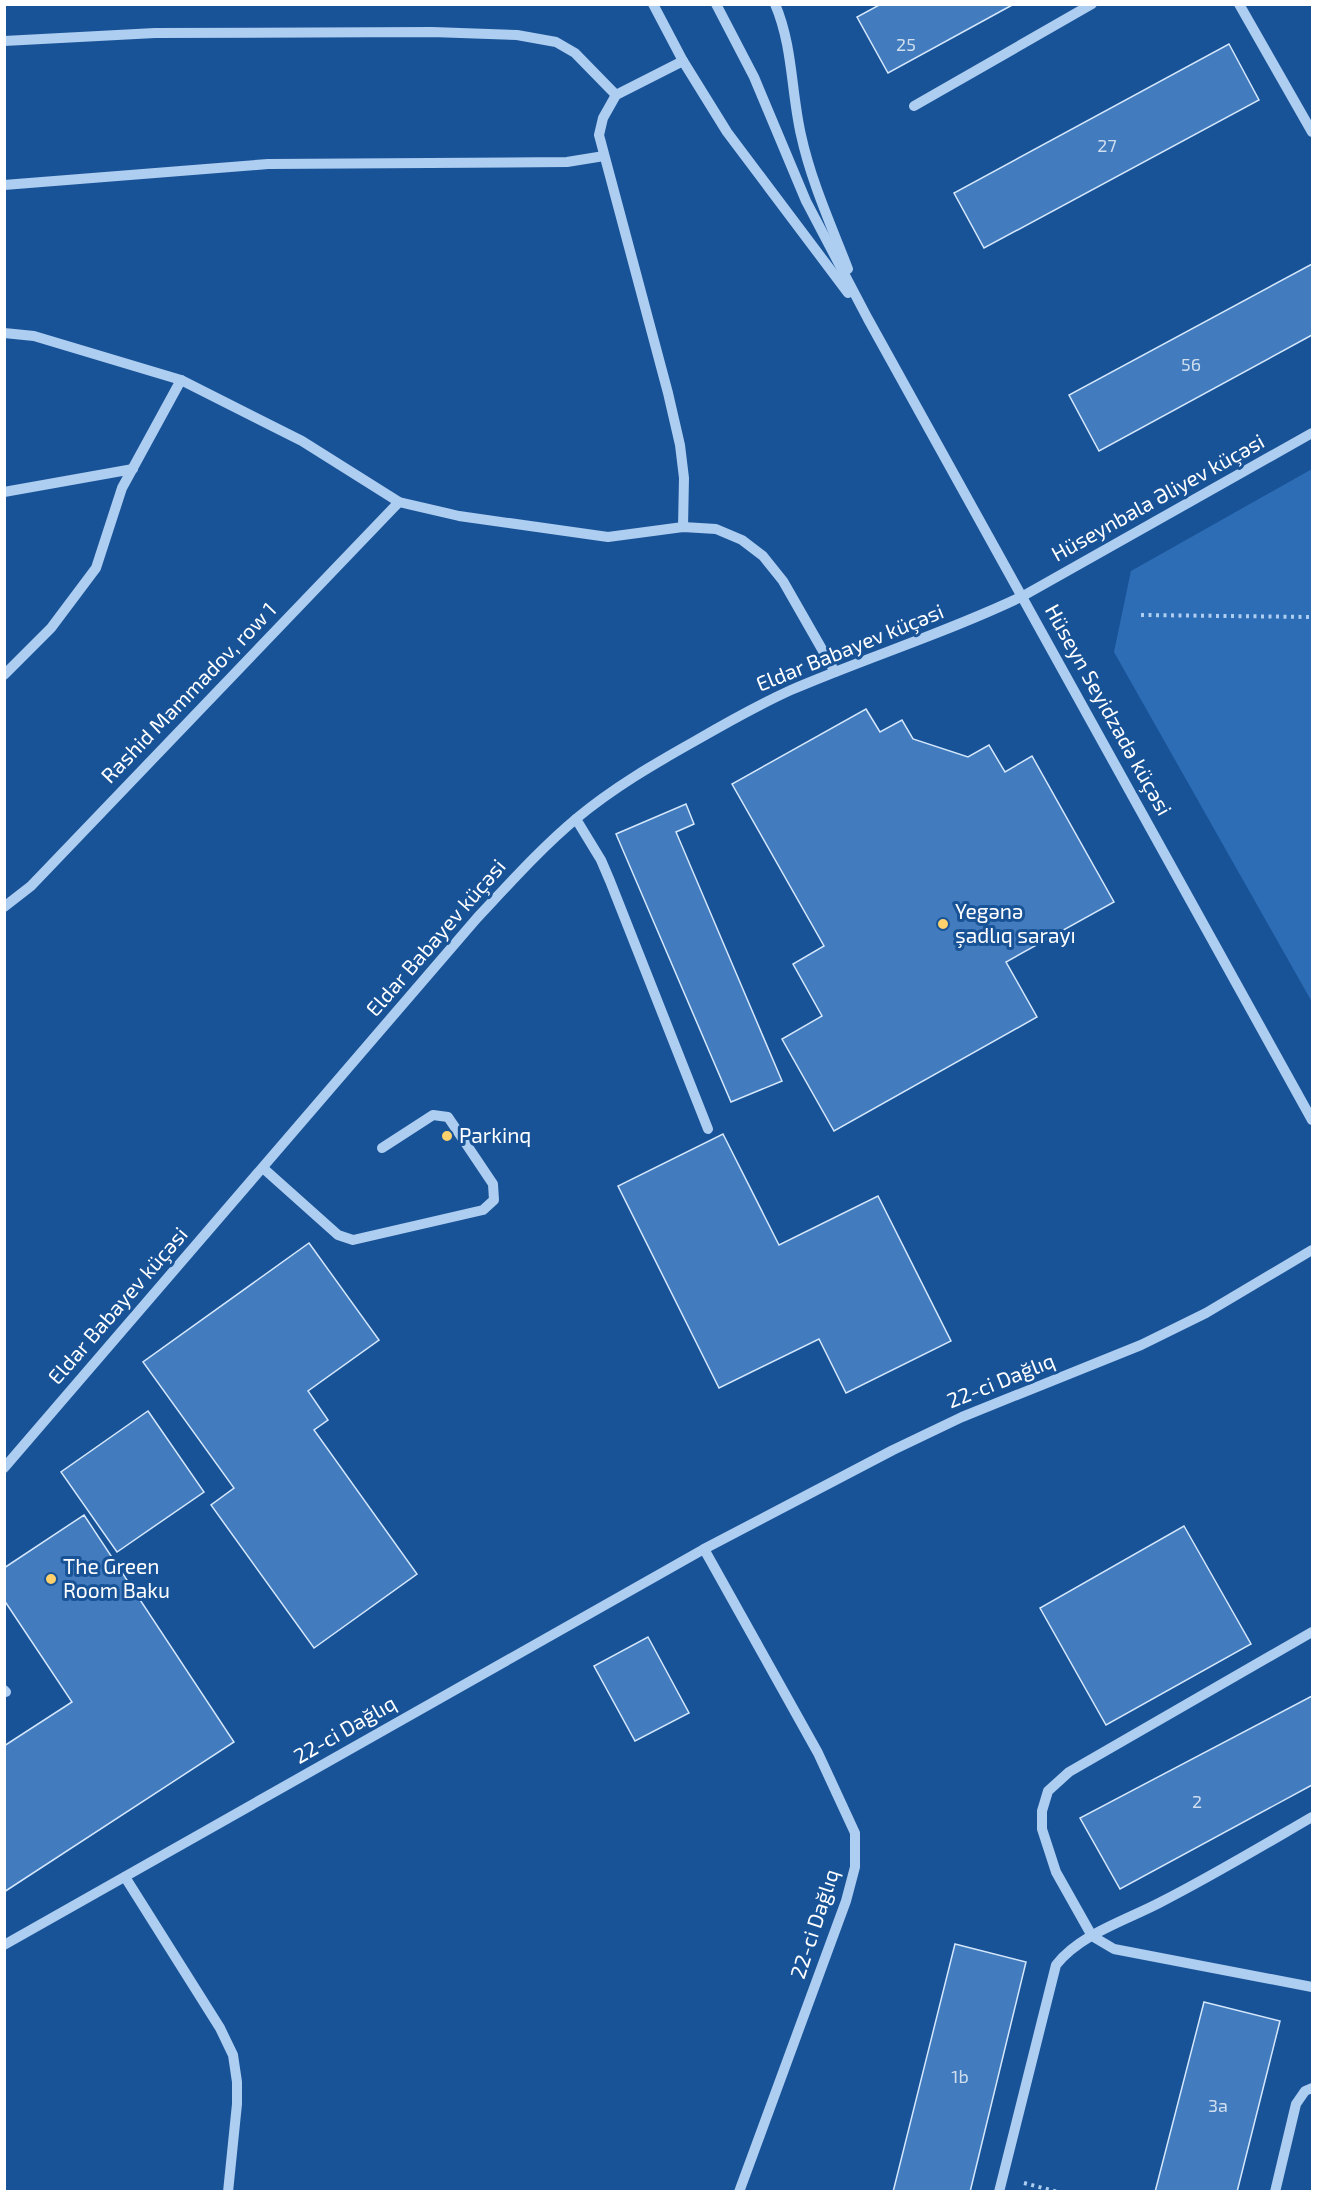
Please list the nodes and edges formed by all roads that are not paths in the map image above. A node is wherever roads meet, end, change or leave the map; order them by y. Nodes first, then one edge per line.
1 (653, 4) edge
2 (716, 4) edge
3 (775, 4) edge
4 (1092, 4) edge
5 (1239, 4) edge
6 (4, 41) edge
7 (683, 61) junction
8 (616, 95) junction
9 (914, 106) dead end
10 (1312, 132) edge
11 (604, 156) junction
12 (4, 185) edge
13 (868, 319) junction
14 (4, 333) edge
15 (181, 380) junction
16 (1312, 433) edge
17 (133, 470) junction
18 (4, 492) edge
19 (399, 502) junction
20 (683, 527) junction
21 (1023, 596) junction
22 (835, 672) junction
23 (4, 675) edge
24 (576, 819) junction
25 (4, 907) edge
26 (1312, 1120) edge
27 (708, 1129) dead end
28 (382, 1148) dead end
29 (263, 1168) junction
30 (1312, 1251) edge
31 (4, 1468) edge
32 (704, 1549) junction
33 (1312, 1632) edge
34 (1312, 1817) edge
35 (125, 1878) junction
36 (1092, 1936) junction
37 (4, 1945) edge
38 (1312, 1987) edge
39 (1312, 2088) edge
40 (228, 2192) edge
41 (740, 2192) edge
42 (999, 2192) edge
43 (1275, 2192) edge

1 - 7 street
2 - 13 street
3 - 13 street
4 - 9 street
5 - 10 street
6 - 8 street
7 - 8 street
7 - 13 street
8 - 11 street
11 - 12 street
11 - 20 street
13 - 21 street, Hüseyn Seyidzadə küçəsi
14 - 15 street
15 - 17 street
15 - 19 street
16 - 21 street, Hüseynbala Əliyev küçəsi
17 - 18 street
17 - 23 street
19 - 20 street
19 - 25 street, Rashid Mammadov, row 1
20 - 22 street
21 - 22 street, Eldar Babayev küçəsi
21 - 26 street, Hüseyn Seyidzadə küçəsi
22 - 24 street, Eldar Babayev küçəsi
24 - 27 street
24 - 29 street, Eldar Babayev küçəsi
28 - 29 street
29 - 31 street, Eldar Babayev küçəsi
30 - 32 street, 22-ci Dağlıq
32 - 35 street, 22-ci Dağlıq
32 - 41 street, 22-ci Dağlıq
33 - 36 street
34 - 36 street
35 - 37 street, 22-ci Dağlıq
35 - 40 street
36 - 38 street
36 - 42 street
39 - 43 street

